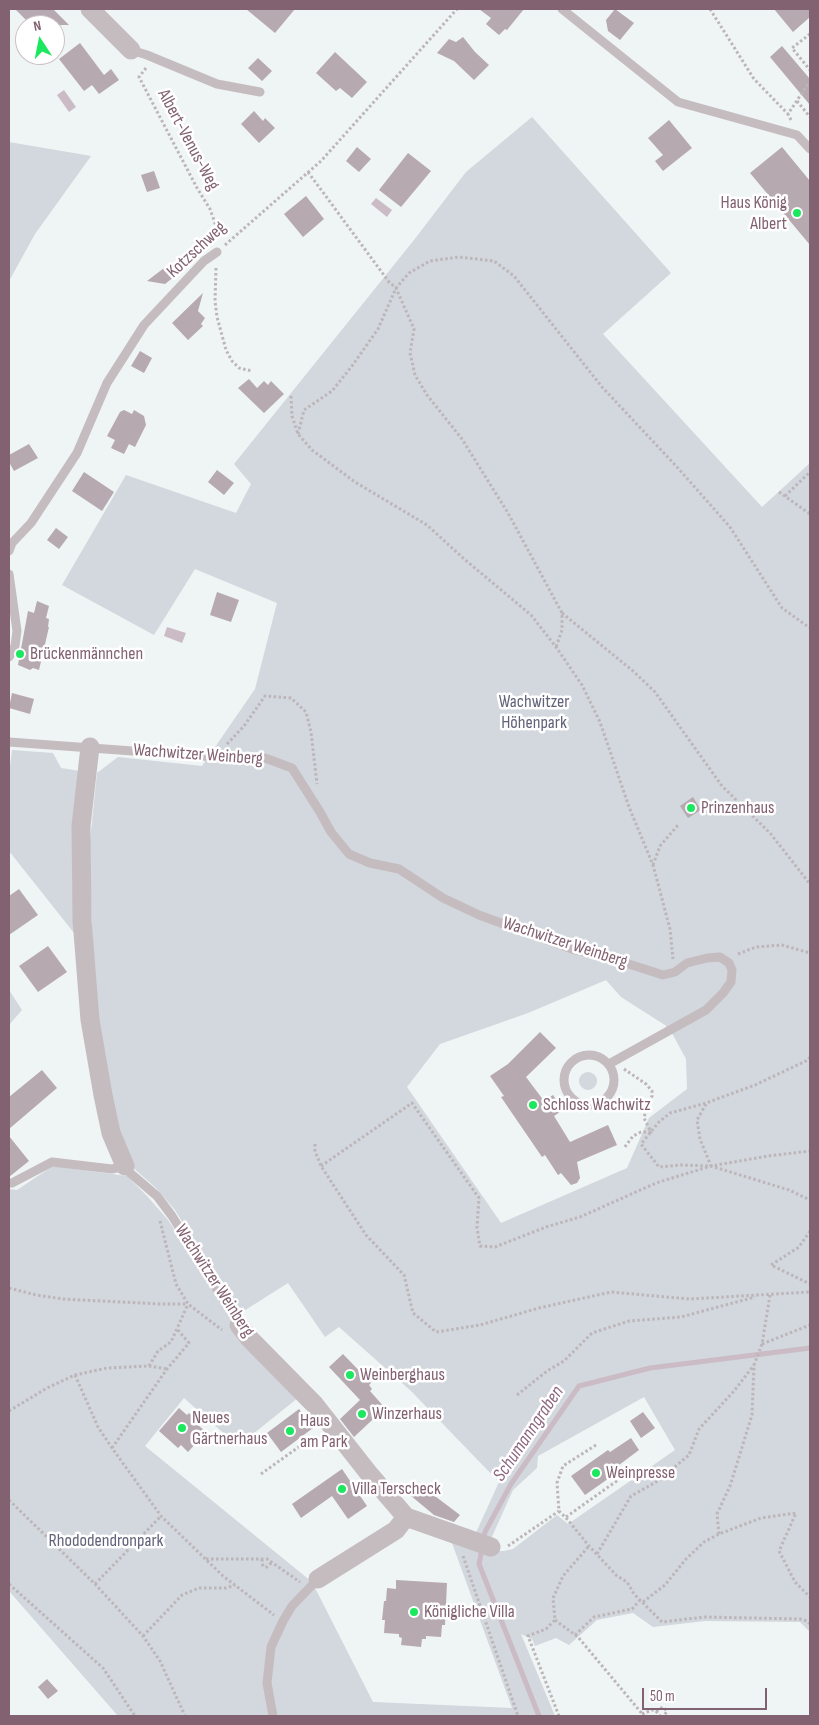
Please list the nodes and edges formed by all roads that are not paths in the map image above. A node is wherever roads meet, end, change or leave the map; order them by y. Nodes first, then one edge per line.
1 (90, 9) edge
2 (562, 9) edge
3 (132, 50) joint
4 (260, 92) dead end
5 (810, 149) edge
6 (217, 252) road end
7 (9, 551) edge
8 (9, 574) edge
9 (9, 658) edge
10 (9, 742) edge
11 (90, 747) junction
12 (611, 1063) junction
13 (125, 1166) junction
14 (9, 1183) edge
15 (233, 1330) joint
16 (406, 1517) junction
17 (491, 1547) road end
18 (314, 1584) joint
19 (273, 1716) edge

1 - 3 street
2 - 5 lane
3 - 4 lane
6 - 7 lane, Kotzschweg
8 - 9 lane
10 - 11 lane
11 - 12 lane, Wachwitzer Weinberg
11 - 13 street, Wachwitzer Weinberg
12 - 12 lane
13 - 14 lane
13 - 15 lane, Wachwitzer Weinberg
15 - 16 street, Wachwitzer Weinberg
16 - 17 street
16 - 18 street
18 - 19 lane

